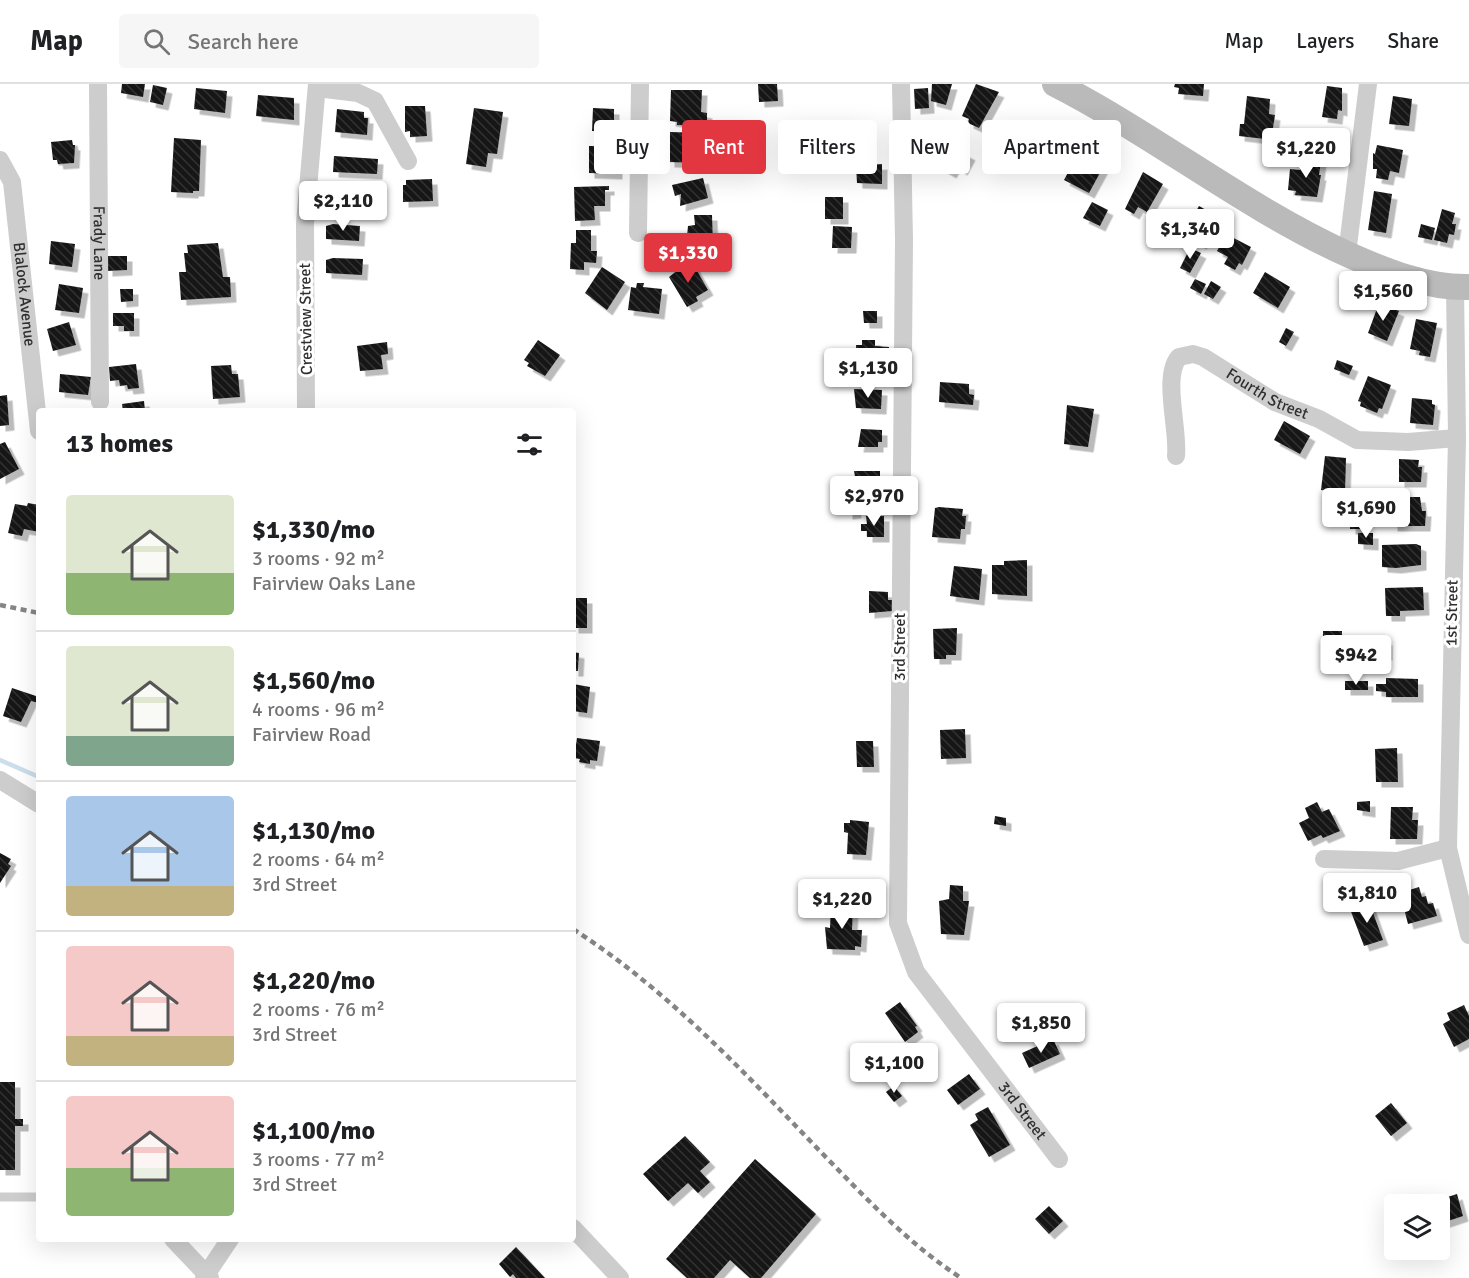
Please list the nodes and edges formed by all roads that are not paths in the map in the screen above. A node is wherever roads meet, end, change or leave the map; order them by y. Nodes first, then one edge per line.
1 (98, 84) edge
2 (640, 84) edge
3 (901, 84) edge
4 (1368, 84) edge
5 (317, 86) edge
6 (1065, 86) edge
7 (0, 160) edge
8 (408, 161) dead end
9 (638, 232) dead end
10 (1347, 254) junction
11 (1462, 287) edge
12 (100, 402) dead end
13 (37, 408) edge
14 (306, 408) edge
15 (1457, 438) junction
16 (1176, 456) dead end
17 (1461, 540) edge
18 (0, 780) edge
19 (36, 802) edge
20 (1448, 848) junction
21 (1324, 859) dead end
22 (1469, 935) edge
23 (1059, 1158) dead end
24 (0, 1197) edge
25 (36, 1197) edge
26 (576, 1231) edge
27 (176, 1242) edge
28 (228, 1242) edge
29 (207, 1277) edge
30 (620, 1278) edge

1 - 12 street, Frady Lane
2 - 9 street
3 - 23 street, 3rd Street
4 - 10 street
5 - 8 street
5 - 14 street, Crestview Street
6 - 10 main road
7 - 13 street, Blalock Avenue
10 - 11 main road
11 - 15 street, 1st Street
15 - 16 street, Fourth Street
15 - 17 street, 1st Street
17 - 20 street, 1st Street
18 - 19 street
20 - 21 street
20 - 22 street, 1st Street
24 - 25 lane
26 - 30 street
27 - 29 street
28 - 29 street

